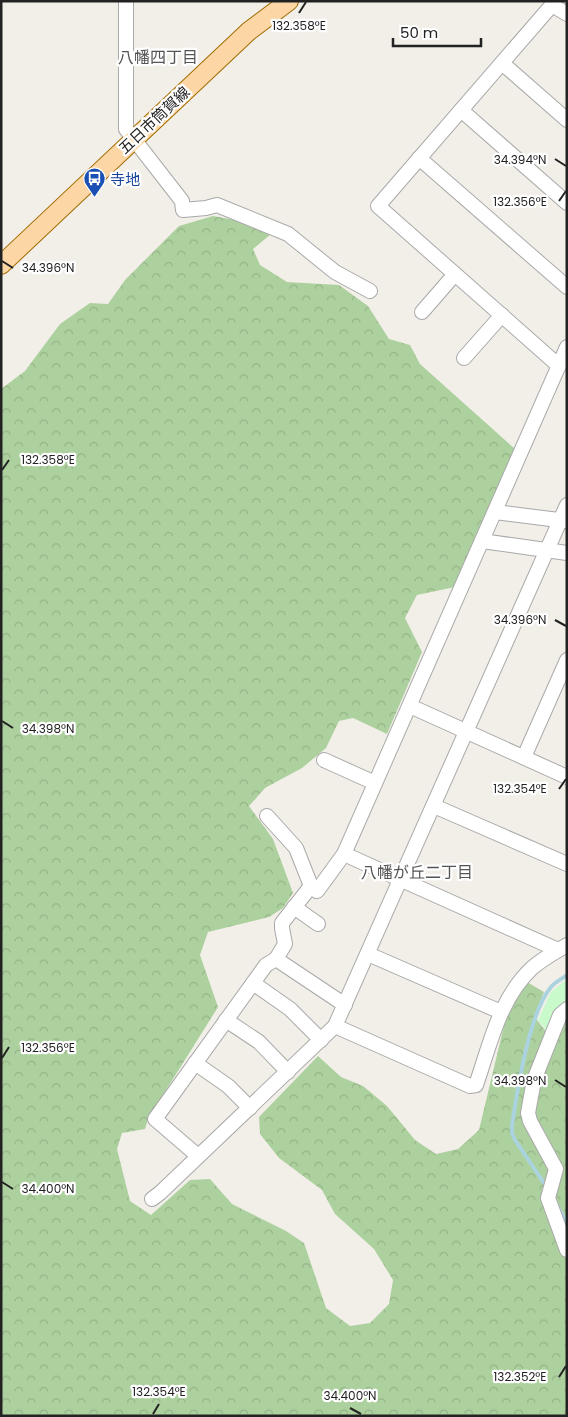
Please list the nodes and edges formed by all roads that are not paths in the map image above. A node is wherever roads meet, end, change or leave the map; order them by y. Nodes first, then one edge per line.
1 (126, 1) edge
2 (289, 1) edge
3 (552, 3) edge
4 (567, 14) edge
5 (502, 64) junction
6 (461, 110) junction
7 (564, 114) edge
8 (133, 139) junction
9 (419, 158) junction
10 (567, 203) edge
11 (1, 265) edge
12 (455, 274) junction
13 (567, 286) edge
14 (370, 292) dead end
15 (422, 312) dead end
16 (502, 315) junction
17 (566, 350) edge
18 (464, 358) dead end
19 (559, 366) junction
20 (567, 505) edge
21 (495, 512) junction
22 (563, 521) edge
23 (482, 541) junction
24 (546, 550) junction
25 (567, 553) edge
26 (567, 660) edge
27 (562, 685) edge
28 (410, 706) junction
29 (466, 732) junction
30 (524, 758) junction
31 (324, 760) dead end
32 (567, 777) edge
33 (375, 783) junction
34 (434, 806) junction
35 (267, 816) dead end
36 (344, 854) junction
37 (567, 864) edge
38 (401, 879) junction
39 (311, 886) junction
40 (294, 907) junction
41 (318, 924) dead end
42 (562, 947) edge
43 (368, 954) junction
44 (276, 959) junction
45 (253, 983) junction
46 (344, 1005) junction
47 (567, 1009) edge
48 (501, 1012) junction
49 (226, 1020) junction
50 (335, 1026) junction
51 (320, 1040) junction
52 (195, 1063) junction
53 (288, 1072) junction
54 (250, 1108) junction
55 (198, 1156) junction
56 (152, 1200) dead end
57 (567, 1250) edge

1 - 8 street
2 - 8 main road, 五日市筒賀線
3 - 4 street
3 - 5 street
5 - 6 street
5 - 7 street
6 - 9 street
6 - 10 street
8 - 11 main road, 五日市筒賀線
8 - 14 street
9 - 12 street
9 - 13 street
12 - 15 street
12 - 16 street
16 - 18 street
16 - 19 street
17 - 19 street
19 - 21 street
20 - 22 street
21 - 22 street
21 - 23 street
22 - 24 street
23 - 24 street
23 - 28 street
24 - 25 street
24 - 29 street
26 - 27 street
27 - 30 street
28 - 29 street
28 - 33 street
29 - 30 street
29 - 34 street
30 - 32 street
31 - 33 street
33 - 36 street
34 - 37 street
34 - 38 street
35 - 39 street
36 - 38 street
36 - 39 street
38 - 42 street
38 - 43 street
39 - 40 street
40 - 41 street
40 - 44 street
42 - 48 street
43 - 46 street
43 - 48 street
44 - 45 street
44 - 46 street
45 - 49 street
45 - 51 street
46 - 50 street
47 - 57 street
48 - 50 street
49 - 52 street
49 - 53 street
50 - 51 street
51 - 53 street
52 - 54 street
52 - 55 street
53 - 54 street
54 - 55 street
55 - 56 street

